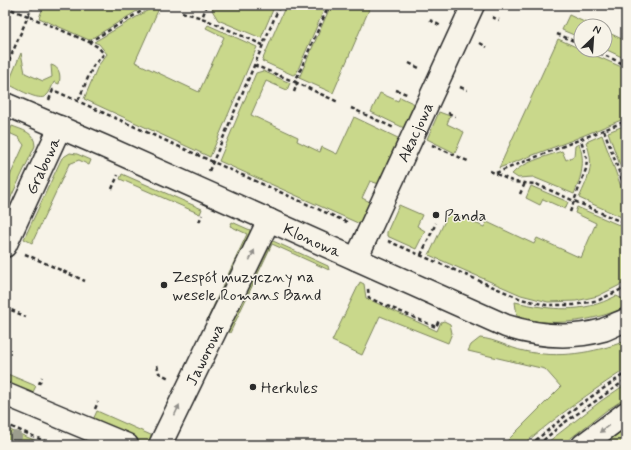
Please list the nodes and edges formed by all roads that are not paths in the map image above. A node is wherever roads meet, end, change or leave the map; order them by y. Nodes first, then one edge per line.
1 (473, 5) edge
2 (5, 104) edge
3 (60, 127) junction
4 (269, 220) junction
5 (13, 249) edge
6 (356, 259) junction
7 (626, 320) edge
8 (5, 394) edge
9 (626, 413) edge
10 (127, 445) edge
11 (160, 445) edge
12 (583, 445) edge

1 - 6 street, Akacjowa
2 - 3 street, Klonowa
3 - 4 street, Klonowa
3 - 5 street, Grabowa
4 - 6 street, Klonowa
11 -> 4 street, Jaworowa
6 - 7 street, Klonowa
8 - 10 street
9 -> 12 street

